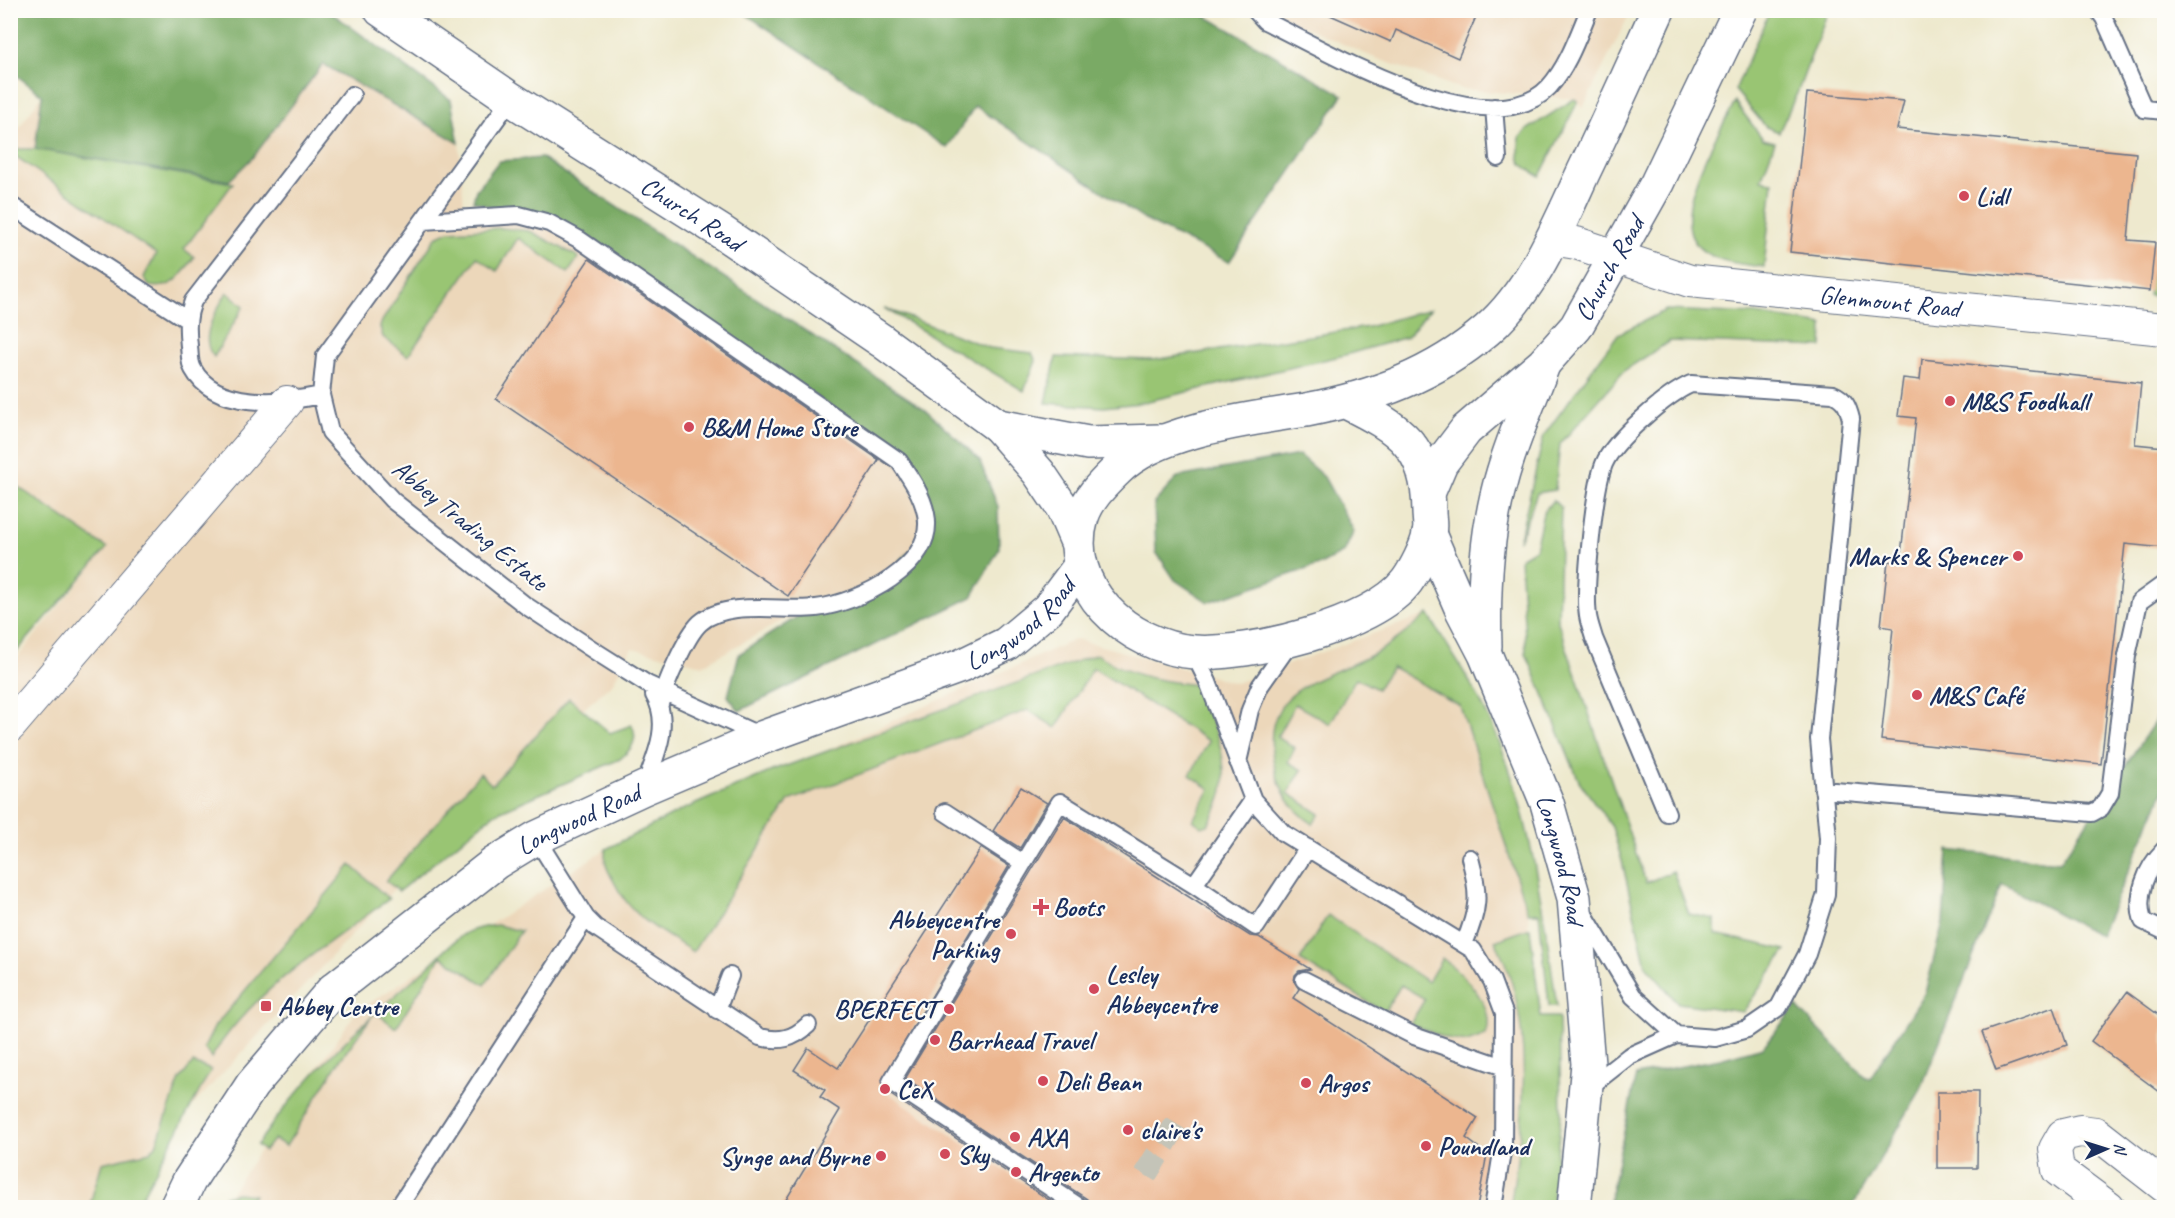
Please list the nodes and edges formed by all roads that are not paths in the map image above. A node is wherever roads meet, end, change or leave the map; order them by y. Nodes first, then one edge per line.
1 (381, 10) edge
2 (1255, 10) edge
3 (1589, 10) edge
4 (1658, 10) edge
5 (1740, 10) edge
6 (2098, 10) edge
7 (352, 95) dead end
8 (512, 99) junction
9 (1494, 107) junction
10 (2164, 111) edge
11 (1498, 158) dead end
12 (10, 205) edge
13 (423, 221) junction
14 (1552, 239) junction
15 (1617, 257) junction
16 (186, 319) junction
17 (2164, 329) edge
18 (1543, 364) junction
19 (321, 395) junction
20 (287, 402) junction
21 (1346, 402) junction
22 (998, 426) junction
23 (1165, 440) junction
24 (1429, 491) junction
25 (1429, 534) junction
26 (1078, 554) junction
27 (2164, 584) edge
28 (1293, 639) junction
29 (1192, 652) junction
30 (1485, 654) junction
31 (662, 698) junction
32 (10, 726) edge
33 (764, 737) junction
34 (1238, 763) junction
35 (644, 788) junction
36 (1823, 790) junction
37 (1253, 800) junction
38 (945, 812) dead end
39 (1667, 813) dead end
40 (536, 838) junction
41 (1308, 848) junction
42 (2164, 850) edge
43 (1470, 858) dead end
44 (1023, 863) junction
45 (1194, 885) junction
46 (1574, 898) junction
47 (586, 918) junction
48 (2164, 931) edge
49 (1464, 944) junction
50 (730, 976) dead end
51 (1304, 980) dead end
52 (717, 1010) junction
53 (808, 1025) dead end
54 (1676, 1035) junction
55 (1504, 1067) junction
56 (1587, 1089) junction
57 (2164, 1186) edge
58 (176, 1208) edge
59 (398, 1208) edge
60 (1081, 1208) edge
61 (1493, 1208) edge
62 (1574, 1208) edge
63 (2109, 1208) edge

1 - 8 street, Church Road
2 - 9 lane
3 - 9 lane
4 - 14 street
5 - 15 street, Church Road
6 - 10 lane
7 - 16 lane
8 - 13 lane, Abbey Trading Estate
8 - 22 street, Church Road
9 - 11 lane
12 - 16 lane
13 - 19 lane, Abbey Trading Estate
13 - 31 lane
14 - 15 street, Glenmount Road
14 - 21 street
15 - 17 street, Glenmount Road
15 - 18 street, Church Road
16 - 20 lane
18 - 24 street, Church Road
18 - 30 street
19 - 20 lane
19 - 31 lane, Abbey Trading Estate
20 - 32 street
21 - 23 street
21 - 24 street
22 - 23 street, Church Road
22 - 26 street, Church Road
23 - 26 street
24 - 25 street
25 - 28 street, Church Road
25 - 30 street, Longwood Road
26 - 29 street, Church Road
26 - 33 street, Longwood Road
27 - 36 lane
28 - 29 street, Church Road
28 - 34 lane
29 - 34 lane
30 - 46 street, Longwood Road
31 - 33 lane
31 - 35 lane
33 - 35 street, Longwood Road
34 - 37 lane
35 - 40 street, Longwood Road
36 - 39 lane
36 - 54 lane
37 - 41 lane
37 - 45 lane
38 - 44 lane
40 - 47 lane
40 - 58 street, Longwood Road
41 - 45 lane
41 - 49 lane
42 - 48 lane
43 - 49 lane
44 - 45 lane
44 - 60 lane
46 - 54 lane
46 - 56 street, Longwood Road
47 - 52 lane
47 - 59 lane
49 - 55 lane
50 - 52 lane
51 - 55 lane
52 - 53 lane
54 - 56 lane
55 - 61 lane
56 - 62 street, Longwood Road
57 - 63 street

